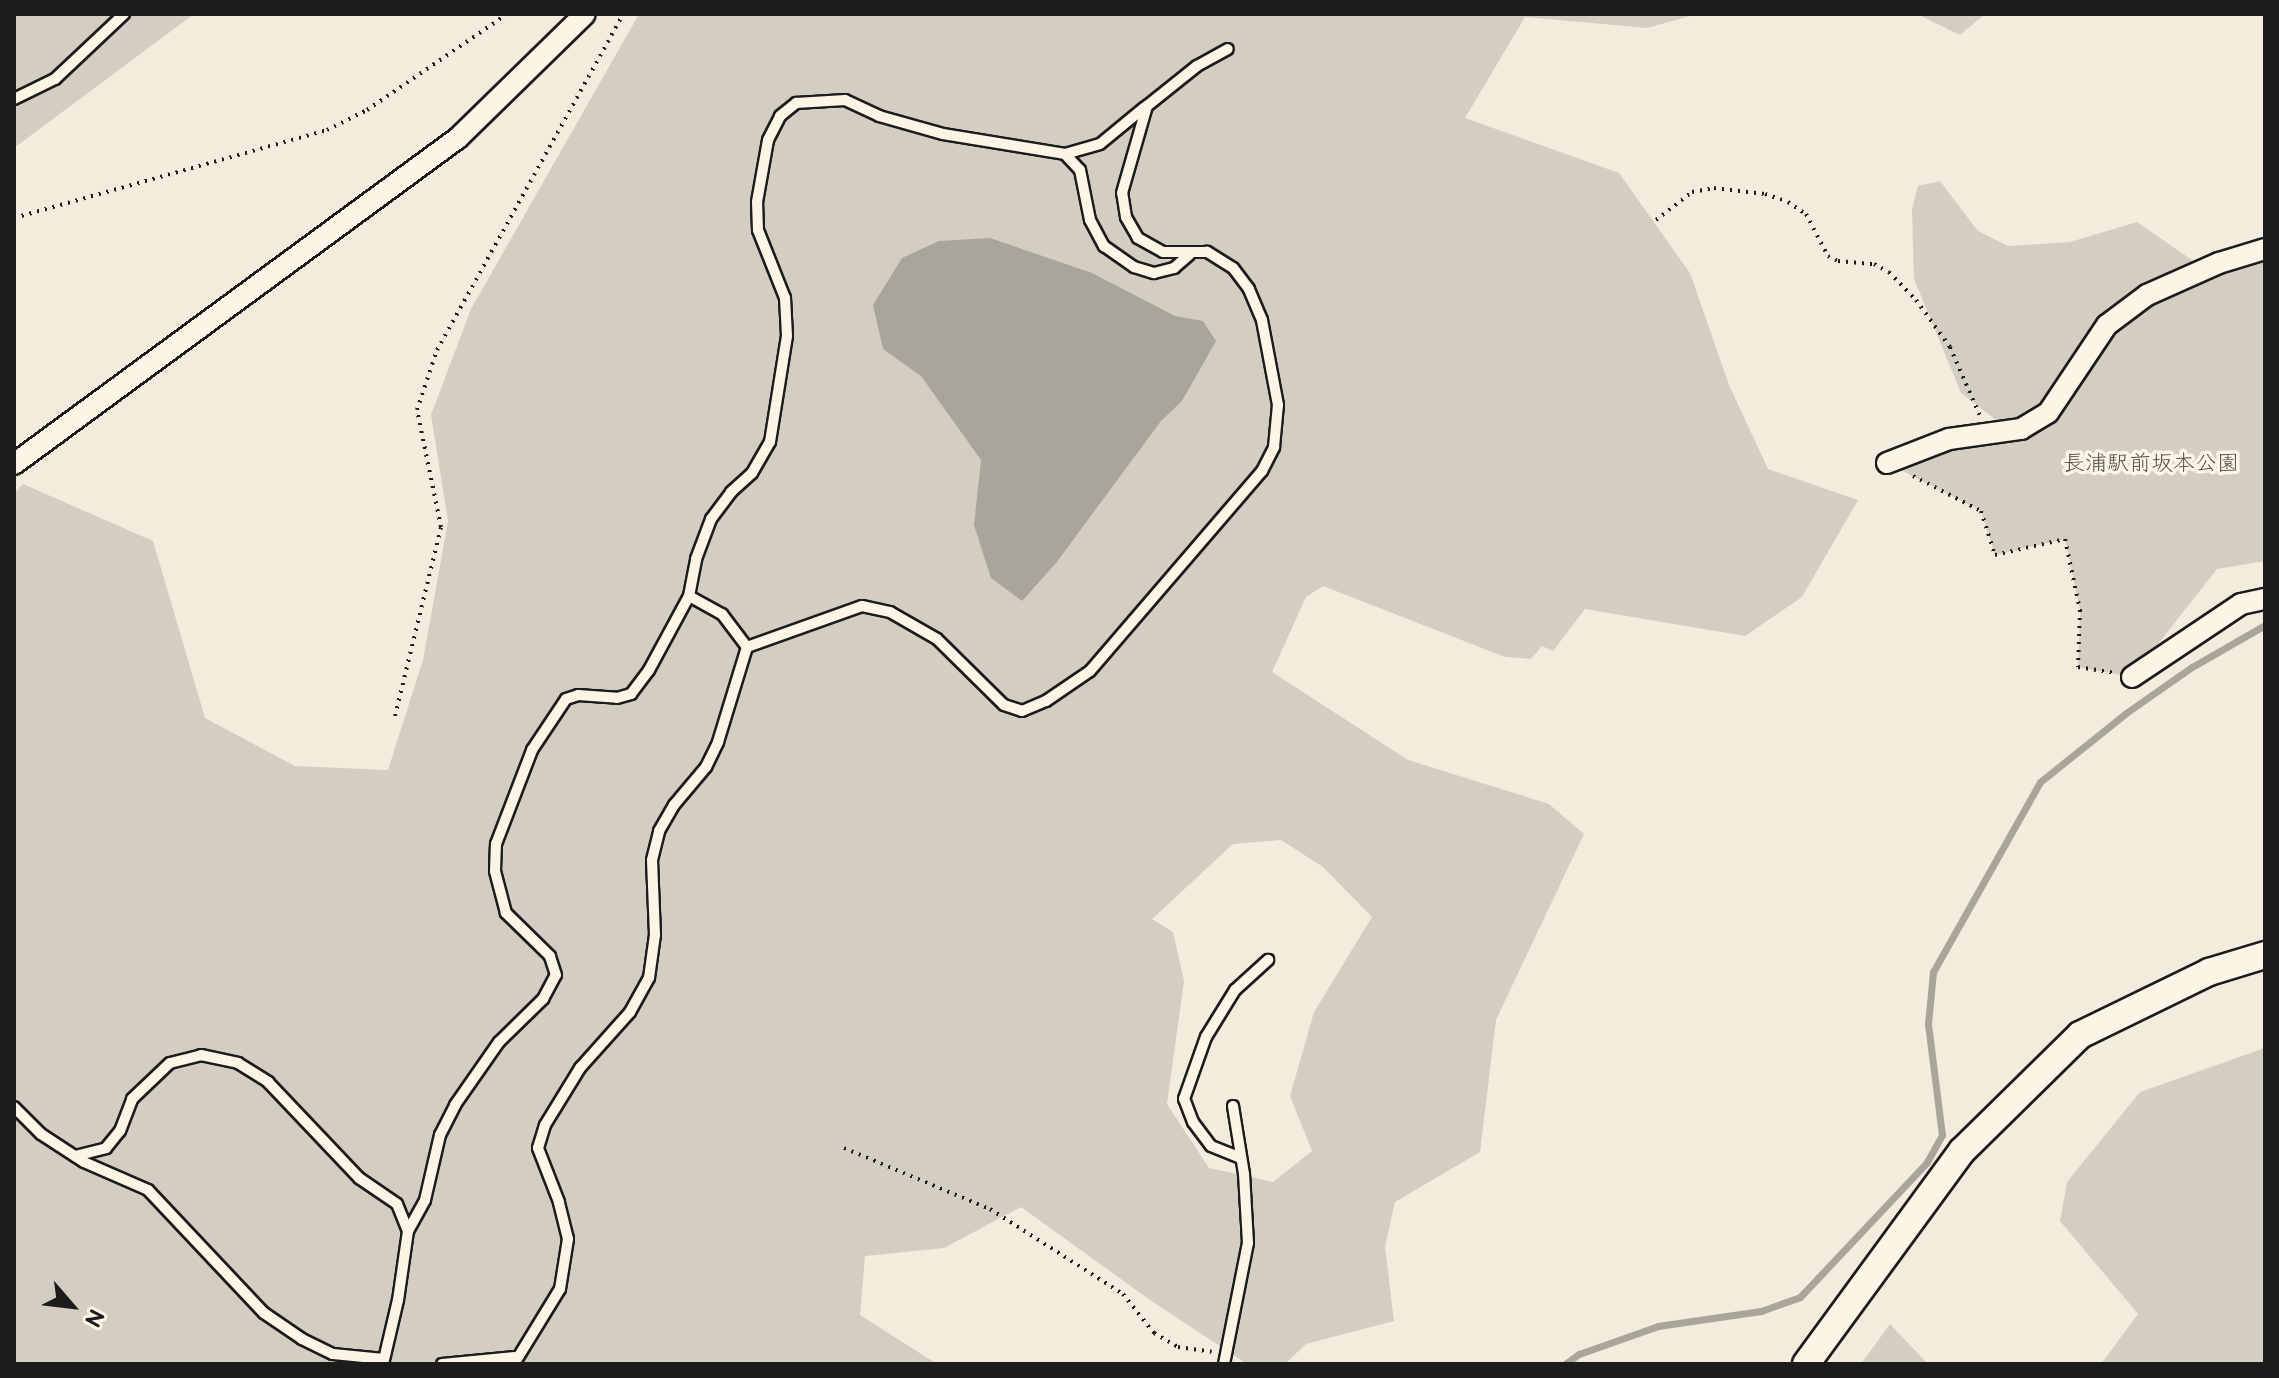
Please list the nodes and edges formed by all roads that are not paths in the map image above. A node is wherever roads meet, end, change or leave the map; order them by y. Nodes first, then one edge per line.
1 (124, 14) edge
2 (585, 14) edge
3 (1228, 49) dead end
4 (14, 99) edge
5 (1147, 106) junction
6 (1065, 154) junction
7 (2265, 249) edge
8 (1191, 254) junction
9 (1887, 463) road end
10 (14, 464) edge
11 (689, 596) junction
12 (2265, 599) edge
13 (747, 647) junction
14 (2132, 677) road end
15 (2265, 955) edge
16 (1268, 960) dead end
17 (1233, 1106) dead end
18 (14, 1107) edge
19 (75, 1156) junction
20 (1241, 1158) junction
21 (408, 1231) junction
22 (1225, 1359) edge
23 (515, 1361) edge
24 (383, 1362) edge
25 (442, 1364) edge
26 (1806, 1364) edge

1 - 4 lane
2 - 10 street
3 - 5 lane
5 - 6 lane
5 - 8 lane
6 - 8 lane
6 - 11 lane
7 - 9 street
8 - 13 lane
11 - 13 lane
11 - 21 lane
12 - 14 street
13 - 23 lane
15 - 26 street
16 - 20 lane
17 - 20 lane
18 - 19 lane
19 - 21 lane
19 - 24 lane
20 - 22 lane
21 - 24 lane
23 - 25 lane

